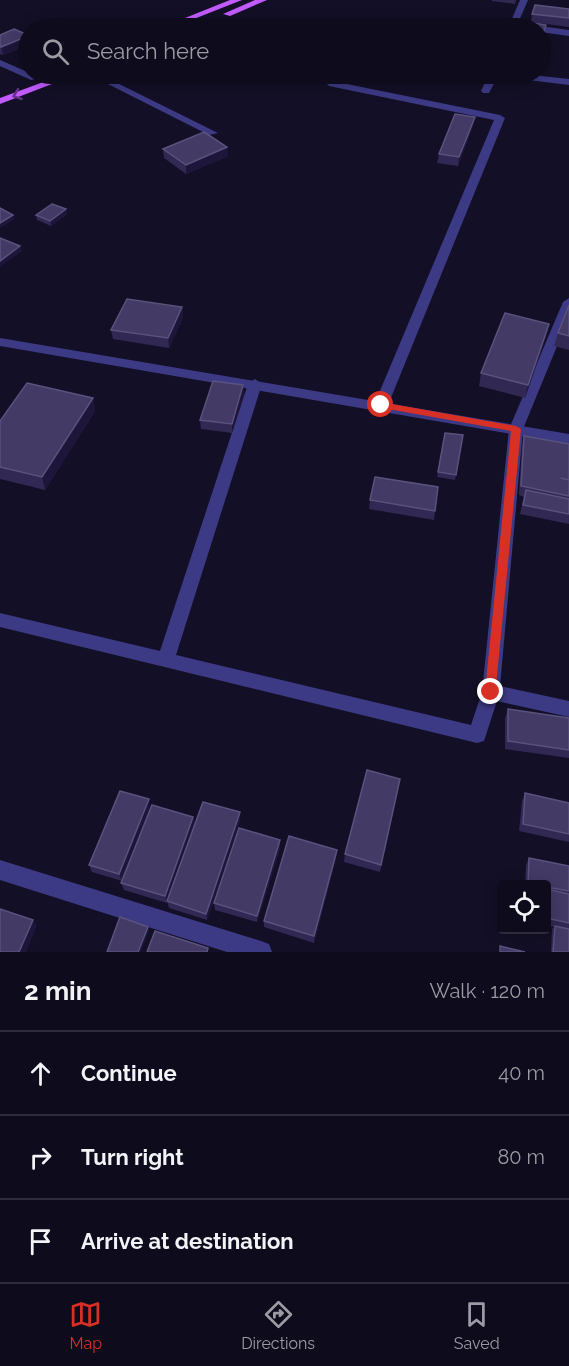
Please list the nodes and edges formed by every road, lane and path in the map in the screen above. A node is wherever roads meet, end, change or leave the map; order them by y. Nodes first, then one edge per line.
1 (238, 0) edge
2 (263, 0) edge
3 (524, 0) edge
4 (190, 18) edge
5 (215, 18) edge
6 (525, 18) edge
7 (551, 30) edge
8 (569, 33) edge
9 (0, 63) edge
10 (18, 71) edge
11 (551, 80) edge
12 (569, 82) edge
13 (18, 84) edge
14 (46, 84) edge
15 (113, 84) edge
16 (332, 84) dead end
17 (489, 84) edge
18 (486, 90) dead end
19 (0, 91) edge
20 (0, 101) edge
21 (213, 133) dead end
22 (569, 302) edge
23 (0, 342) edge
24 (255, 384) junction
25 (381, 405) junction
26 (516, 429) junction
27 (569, 439) edge
28 (0, 620) edge
29 (165, 661) junction
30 (491, 692) junction
31 (569, 709) edge
32 (0, 870) edge
33 (261, 952) edge

1 - 4 main road
2 - 5 main road
3 - 6 street
7 - 8 street
9 - 10 street
11 - 12 street
13 - 19 main road
14 -> 20 main road
15 - 21 street
16 - 25 street
17 - 18 street
22 - 26 street
23 - 24 street
24 - 25 street
24 - 29 street
25 - 26 street
26 - 27 street
26 - 30 street
28 - 29 street
29 - 30 street
30 - 31 street
32 - 33 street

